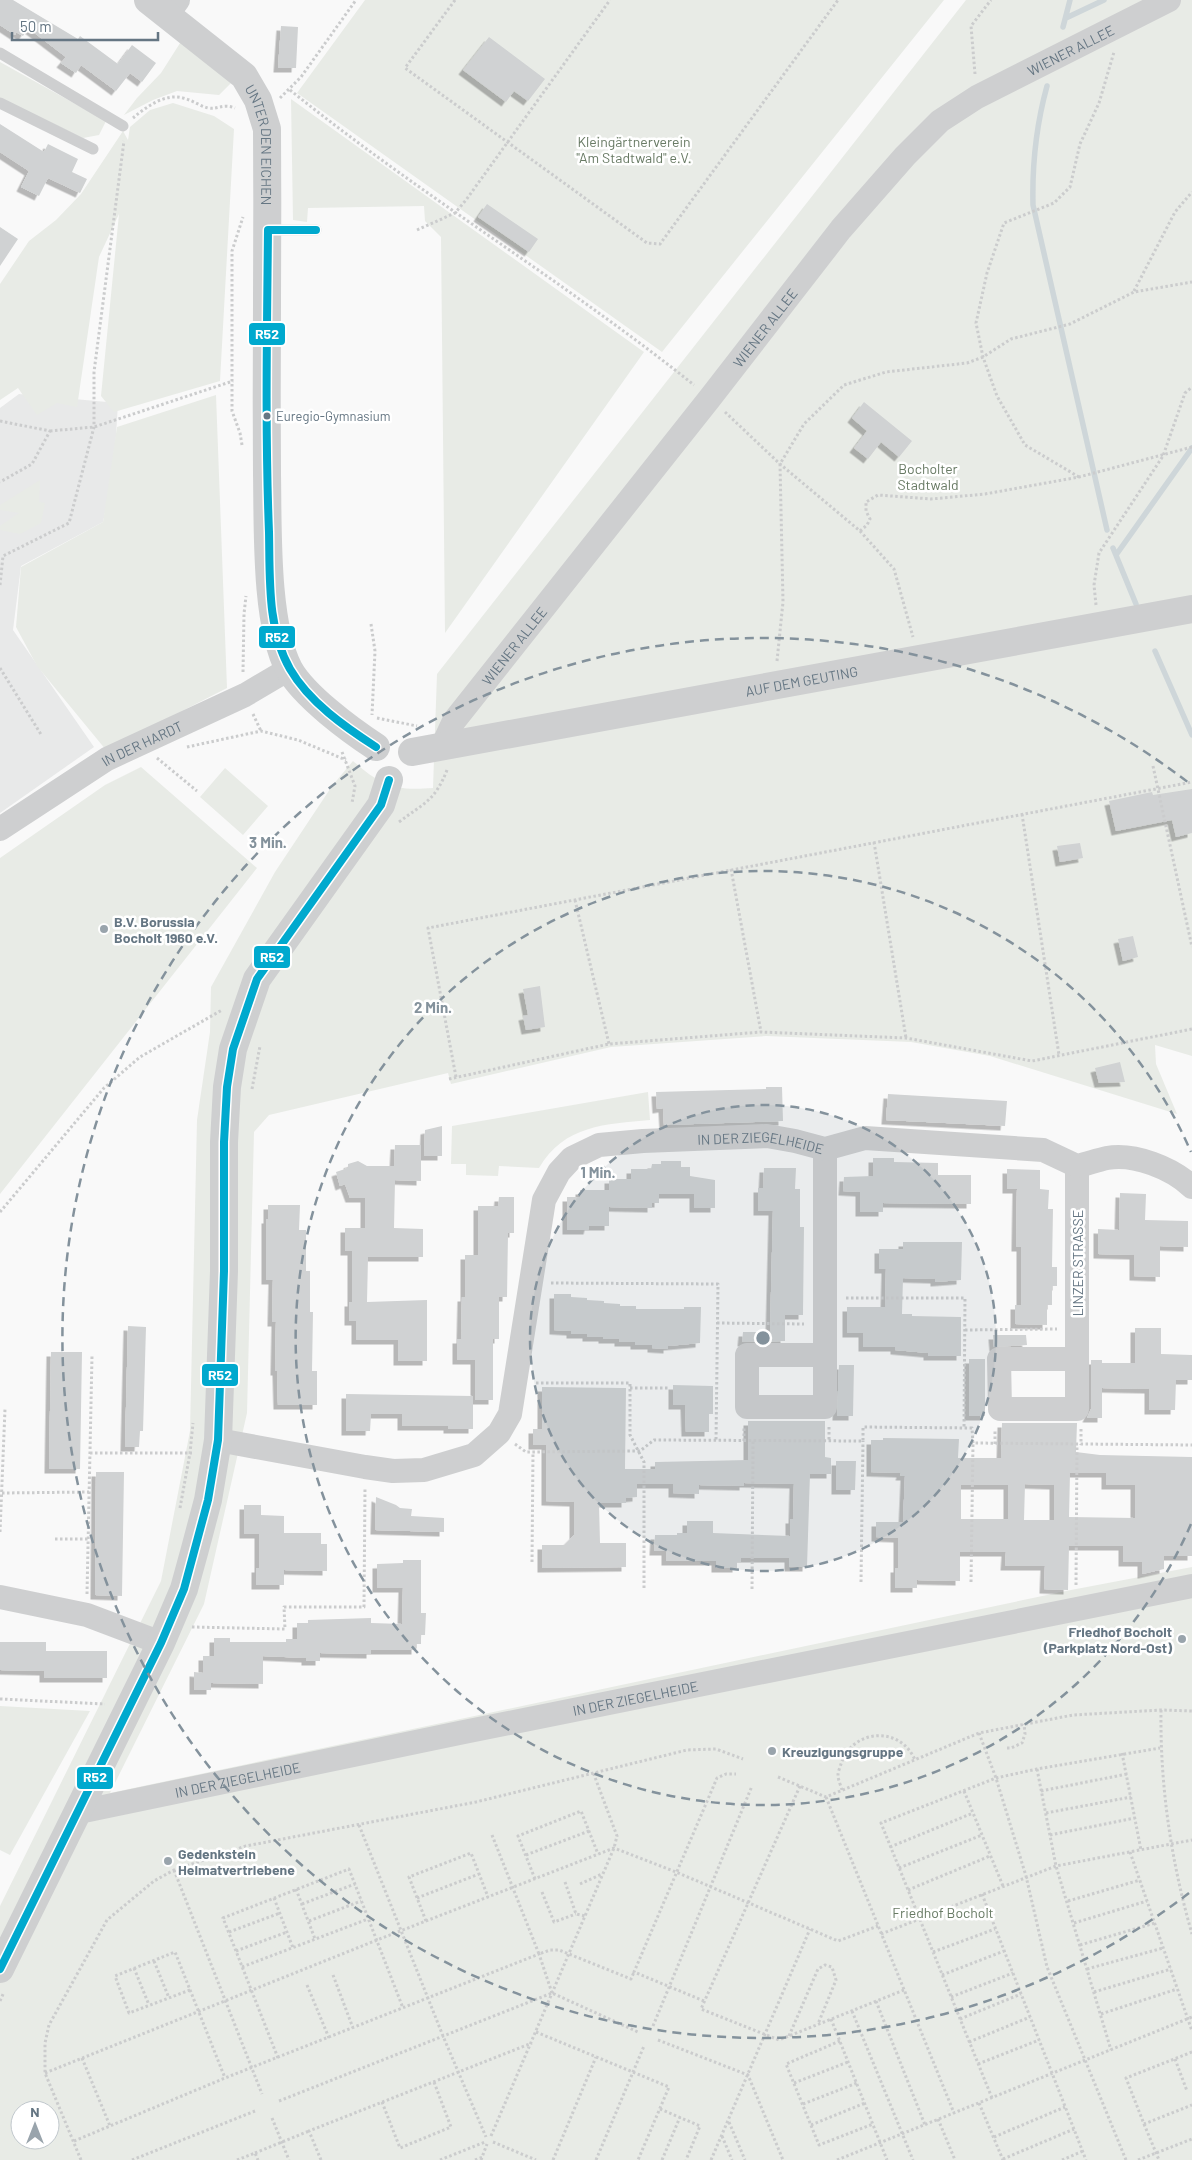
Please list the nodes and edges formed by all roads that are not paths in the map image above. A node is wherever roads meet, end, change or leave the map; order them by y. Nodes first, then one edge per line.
1 (1169, 0) edge
2 (164, 5) edge
3 (0, 53) edge
4 (0, 103) edge
5 (123, 126) road end
6 (93, 149) dead end
7 (268, 230) junction
8 (316, 230) dead end
9 (1192, 609) edge
10 (289, 669) junction
11 (376, 747) junction
12 (412, 752) junction
13 (445, 758) junction
14 (389, 780) junction
15 (0, 829) edge
16 (825, 1149) junction
17 (1077, 1166) junction
18 (1192, 1187) edge
19 (825, 1355) dead end
20 (1077, 1360) dead end
21 (208, 1449) junction
22 (1192, 1586) edge
23 (0, 1598) edge
24 (161, 1643) junction
25 (78, 1812) junction
26 (0, 1969) edge

1 - 13 street, WIENER ALLEE
2 - 7 street, UNTER DEN EICHEN
3 - 5 lane
4 - 6 lane
7 - 8 lane
7 - 10 street, UNTER DEN EICHEN
9 - 13 street, AUF DEM GEUTING
10 - 11 street, UNTER DEN EICHEN
10 - 15 street, IN DER HARDT
11 - 12 street
11 - 14 street
12 - 13 street, AUF DEM GEUTING
12 - 14 street
14 - 21 street
16 - 17 street, IN DER ZIEGELHEIDE
16 - 19 street
16 - 21 street, IN DER ZIEGELHEIDE
17 - 18 street
17 - 20 street, LINZER STRASSE
21 - 24 street
22 - 25 street, IN DER ZIEGELHEIDE
23 - 24 street
24 - 25 street
25 - 26 street

